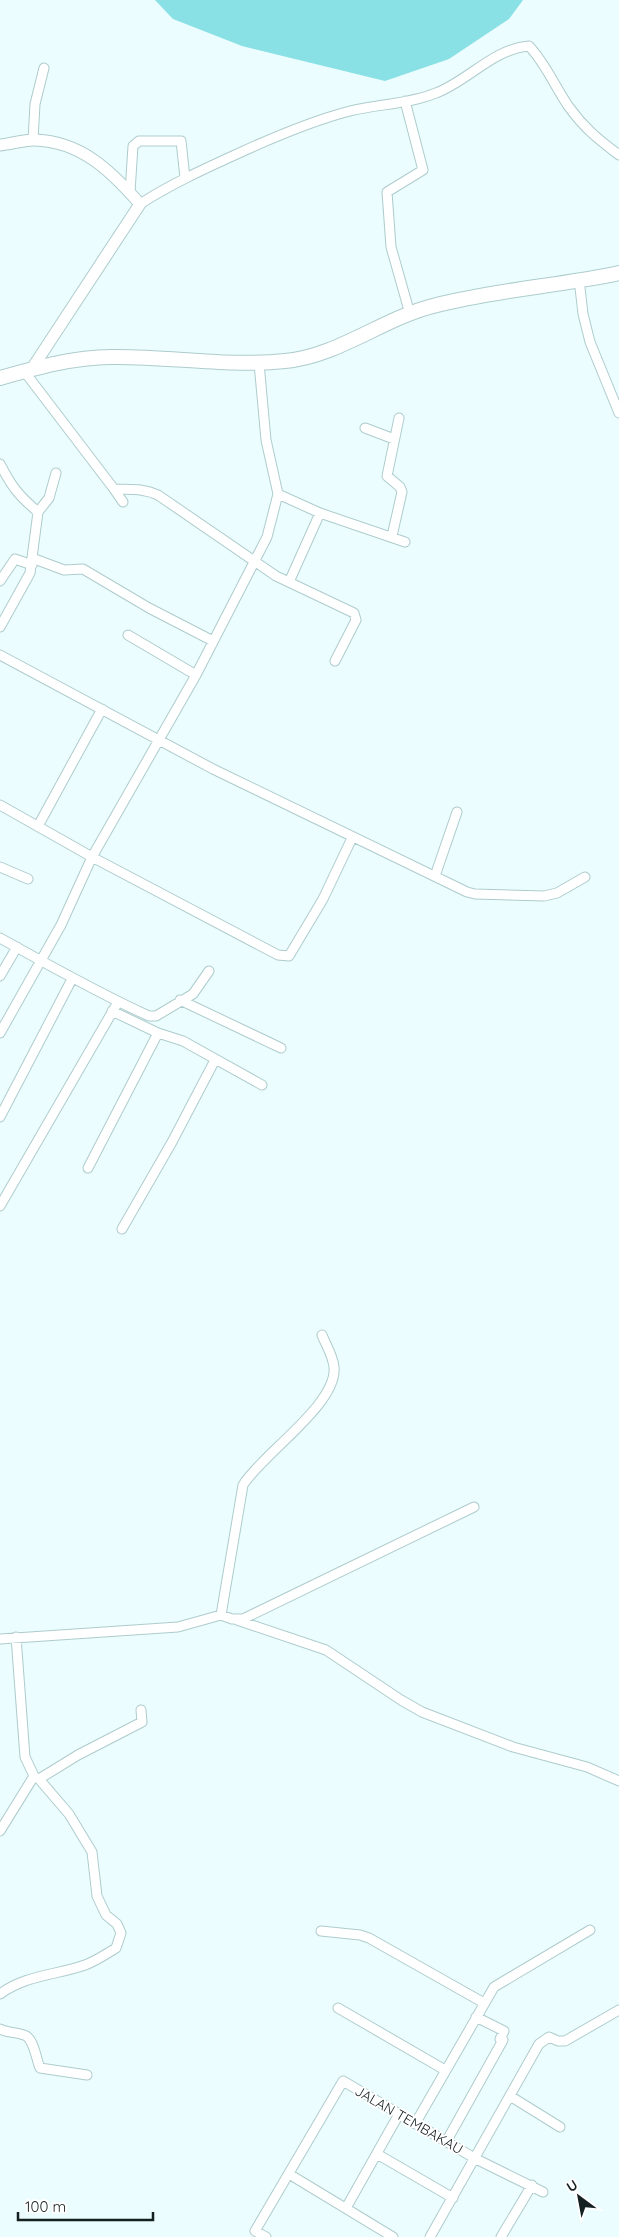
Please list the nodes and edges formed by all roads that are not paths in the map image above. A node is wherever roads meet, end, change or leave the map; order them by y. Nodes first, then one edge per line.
1 (44, 68) dead end
2 (406, 101) junction
3 (33, 140) junction
4 (0, 145) edge
5 (619, 155) edge
6 (185, 178) junction
7 (130, 192) junction
8 (140, 204) junction
9 (619, 273) edge
10 (579, 279) junction
11 (410, 314) junction
12 (259, 362) junction
13 (28, 369) junction
14 (0, 378) edge
15 (619, 413) edge
16 (399, 418) dead end
17 (365, 428) dead end
18 (394, 439) junction
19 (0, 464) edge
20 (56, 473) dead end
21 (114, 489) junction
22 (278, 494) junction
23 (123, 502) dead end
24 (38, 512) junction
25 (320, 513) junction
26 (392, 536) junction
27 (405, 542) dead end
28 (32, 562) junction
29 (254, 563) junction
30 (0, 581) edge
31 (289, 582) junction
32 (0, 627) edge
33 (128, 635) dead end
34 (213, 641) junction
35 (0, 655) edge
36 (335, 660) dead end
37 (196, 675) junction
38 (101, 710) junction
39 (157, 740) junction
40 (0, 805) edge
41 (457, 812) dead end
42 (38, 826) junction
43 (352, 838) junction
44 (92, 857) junction
45 (0, 867) edge
46 (435, 876) junction
47 (585, 877) dead end
48 (28, 879) dead end
49 (0, 938) edge
50 (17, 947) junction
51 (41, 959) junction
52 (209, 971) dead end
53 (0, 976) edge
54 (72, 979) junction
55 (180, 1000) junction
56 (118, 1002) junction
57 (112, 1011) junction
58 (0, 1033) edge
59 (158, 1033) junction
60 (282, 1048) dead end
61 (215, 1060) junction
62 (262, 1085) dead end
63 (0, 1117) edge
64 (88, 1168) dead end
65 (0, 1206) edge
66 (122, 1229) dead end
67 (322, 1335) dead end
68 (474, 1507) dead end
69 (221, 1615) junction
70 (232, 1619) junction
71 (16, 1637) junction
72 (0, 1639) edge
73 (141, 1710) dead end
74 (37, 1777) junction
75 (619, 1781) edge
76 (0, 1831) edge
77 (590, 1930) dead end
78 (321, 1931) dead end
79 (0, 1994) edge
80 (484, 2003) junction
81 (338, 2008) dead end
82 (619, 2010) edge
83 (476, 2016) junction
84 (0, 2029) edge
85 (445, 2070) junction
86 (87, 2075) dead end
87 (510, 2096) junction
88 (399, 2114) junction
89 (415, 2124) junction
90 (560, 2127) dead end
91 (446, 2142) junction
92 (376, 2154) junction
93 (476, 2159) junction
94 (289, 2174) junction
95 (532, 2185) junction
96 (544, 2192) dead end
97 (453, 2198) junction
98 (346, 2208) junction
99 (266, 2237) edge
100 (393, 2237) edge
101 (430, 2237) edge
102 (501, 2237) edge

1 - 3 street
2 - 5 street
2 - 6 street
2 - 11 street
3 - 4 street
3 - 7 street
6 - 7 street
6 - 8 street
7 - 8 street
8 - 13 street
9 - 10 main road
10 - 11 main road
10 - 15 street
11 - 12 main road
12 - 13 main road
12 - 22 street
13 - 14 main road
13 - 21 street
16 - 18 street
17 - 18 street
18 - 26 street
19 - 24 street
20 - 24 street
21 - 23 street
21 - 29 street
22 - 25 street
22 - 29 street
24 - 28 street
25 - 26 street
25 - 31 street
26 - 27 street
28 - 30 street
28 - 32 street
28 - 34 street
29 - 31 street
29 - 34 street
31 - 36 street
33 - 37 street
34 - 37 street
35 - 38 street
37 - 39 street
38 - 39 street
38 - 42 street
39 - 43 street
39 - 44 street
40 - 42 street
41 - 46 street
42 - 44 street
43 - 44 street
43 - 46 street
44 - 51 street
45 - 48 street
46 - 47 street
49 - 50 street
50 - 51 street
50 - 53 street
51 - 54 street
51 - 58 street
52 - 55 street
54 - 56 street
54 - 63 street
55 - 56 street
55 - 60 street
56 - 57 street
57 - 59 street
57 - 65 street
59 - 61 street
59 - 64 street
61 - 62 street
61 - 66 street
67 - 69 street
68 - 70 street
69 - 70 street
69 - 71 street
70 - 75 street
71 - 72 street
71 - 74 street
73 - 74 street
74 - 76 street
74 - 79 street
77 - 80 street
78 - 80 street
80 - 83 street
81 - 85 street
82 - 87 street
83 - 85 street
83 - 91 street
84 - 86 street
85 - 89 street
87 - 90 street
87 - 93 street
88 - 89 street, JALAN TEMBAKAU
88 - 92 street
88 - 94 street, JALAN TEMBAKAU
89 - 91 street, JALAN TEMBAKAU
91 - 93 street, JALAN TEMBAKAU
92 - 97 street
92 - 98 street
93 - 95 street, JALAN TEMBAKAU
93 - 97 street
94 - 98 street
94 - 99 street
95 - 96 street, JALAN TEMBAKAU
95 - 102 street
97 - 101 street
98 - 100 street

